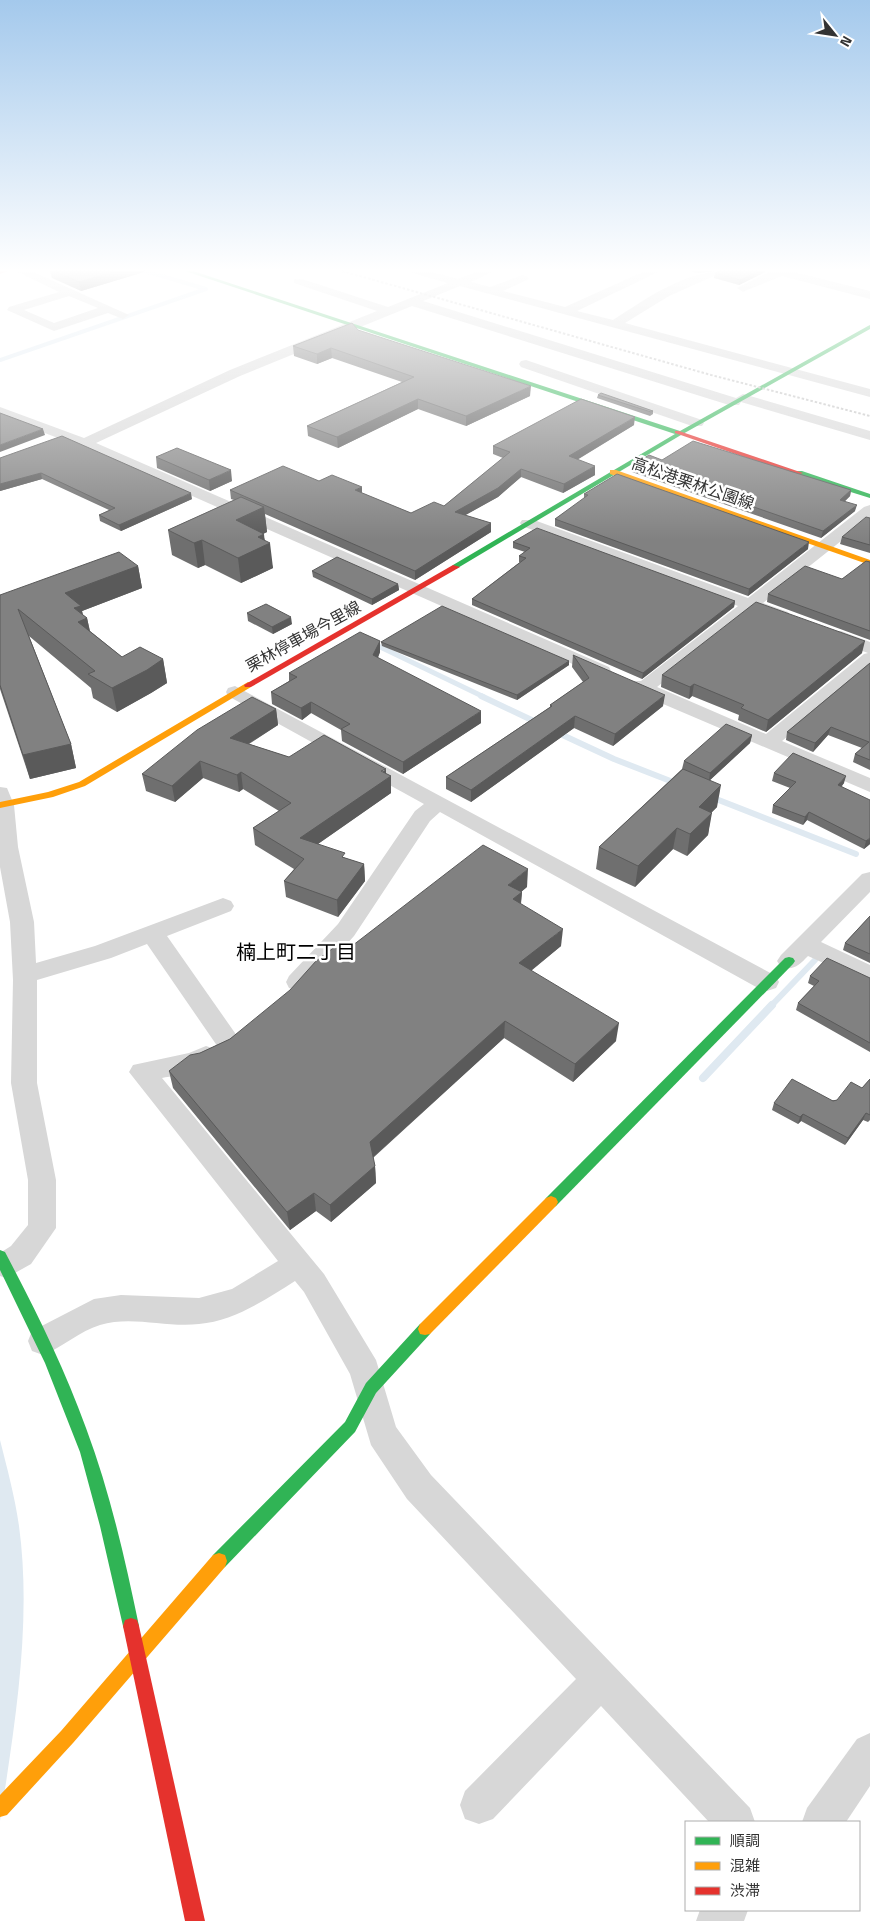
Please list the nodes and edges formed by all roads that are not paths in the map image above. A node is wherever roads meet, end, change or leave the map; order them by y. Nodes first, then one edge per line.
1 (266, 361) edge
2 (462, 361) edge
3 (607, 361) edge
4 (746, 361) edge
5 (813, 361) edge
6 (526, 364) dead end
7 (790, 373) junction
8 (870, 394) edge
9 (738, 400) junction
10 (0, 411) edge
11 (22, 419) junction
12 (697, 423) junction
13 (0, 427) edge
14 (679, 434) junction
15 (64, 435) junction
16 (870, 436) edge
17 (46, 442) edge
18 (84, 443) junction
19 (613, 472) junction
20 (870, 496) edge
21 (870, 510) edge
22 (528, 523) junction
23 (824, 547) junction
24 (870, 564) edge
25 (418, 590) junction
26 (749, 604) junction
27 (796, 621) edge
28 (824, 631) edge
29 (870, 648) edge
30 (870, 658) edge
31 (643, 689) junction
32 (235, 692) junction
33 (769, 742) junction
34 (870, 786) edge
35 (1, 801) edge
36 (438, 803) junction
37 (870, 879) edge
38 (223, 906) dead end
39 (152, 933) junction
40 (797, 953) junction
41 (25, 974) junction
42 (870, 975) edge
43 (767, 982) junction
44 (282, 1000) edge
45 (3, 1261) edge
46 (298, 1264) junction
47 (43, 1341) junction
48 (371, 1388) junction
49 (138, 1654) junction
50 (601, 1679) junction
51 (870, 1752) edge
52 (2, 1805) edge
53 (480, 1805) dead end
54 (735, 1821) edge
55 (822, 1821) edge
56 (727, 1911) edge
57 (195, 1921) edge
58 (716, 1921) edge

1 - 18 street
2 - 14 street
3 - 9 street
4 - 7 street
5 - 7 street, 高松港栗林公園線
6 - 12 street
7 - 8 street
7 - 9 street, 高松港栗林公園線
9 - 12 street, 高松港栗林公園線
9 - 16 street
10 - 11 street
11 - 13 street
11 - 15 street
12 - 14 street, 高松港栗林公園線
14 - 19 street, 高松港栗林公園線
14 - 20 street
15 - 17 street
15 - 18 street
18 - 25 street
19 - 22 street, 栗林停車場今里線
19 - 23 street, 高松港栗林公園線
21 - 23 street
22 - 25 street, 栗林停車場今里線
22 - 26 street
23 - 24 street, 高松港栗林公園線
23 - 26 street
25 - 31 street
25 - 32 street, 栗林停車場今里線
26 - 27 street
26 - 31 street
28 - 29 street
30 - 33 street
31 - 33 street
32 - 35 street, 栗林停車場今里線
32 - 36 street
33 - 34 street
35 - 41 street
36 - 43 street
36 - 44 street
37 - 40 street
38 - 39 street
39 - 41 street
39 - 46 street
40 - 42 street
40 - 43 street
41 - 45 street
43 - 48 street
45 - 47 street
46 - 47 street
46 - 48 street
47 - 49 street
48 - 49 street
48 - 50 street
49 - 52 street
49 - 57 street
50 - 53 street
50 - 54 street
51 - 55 street
56 - 58 street

